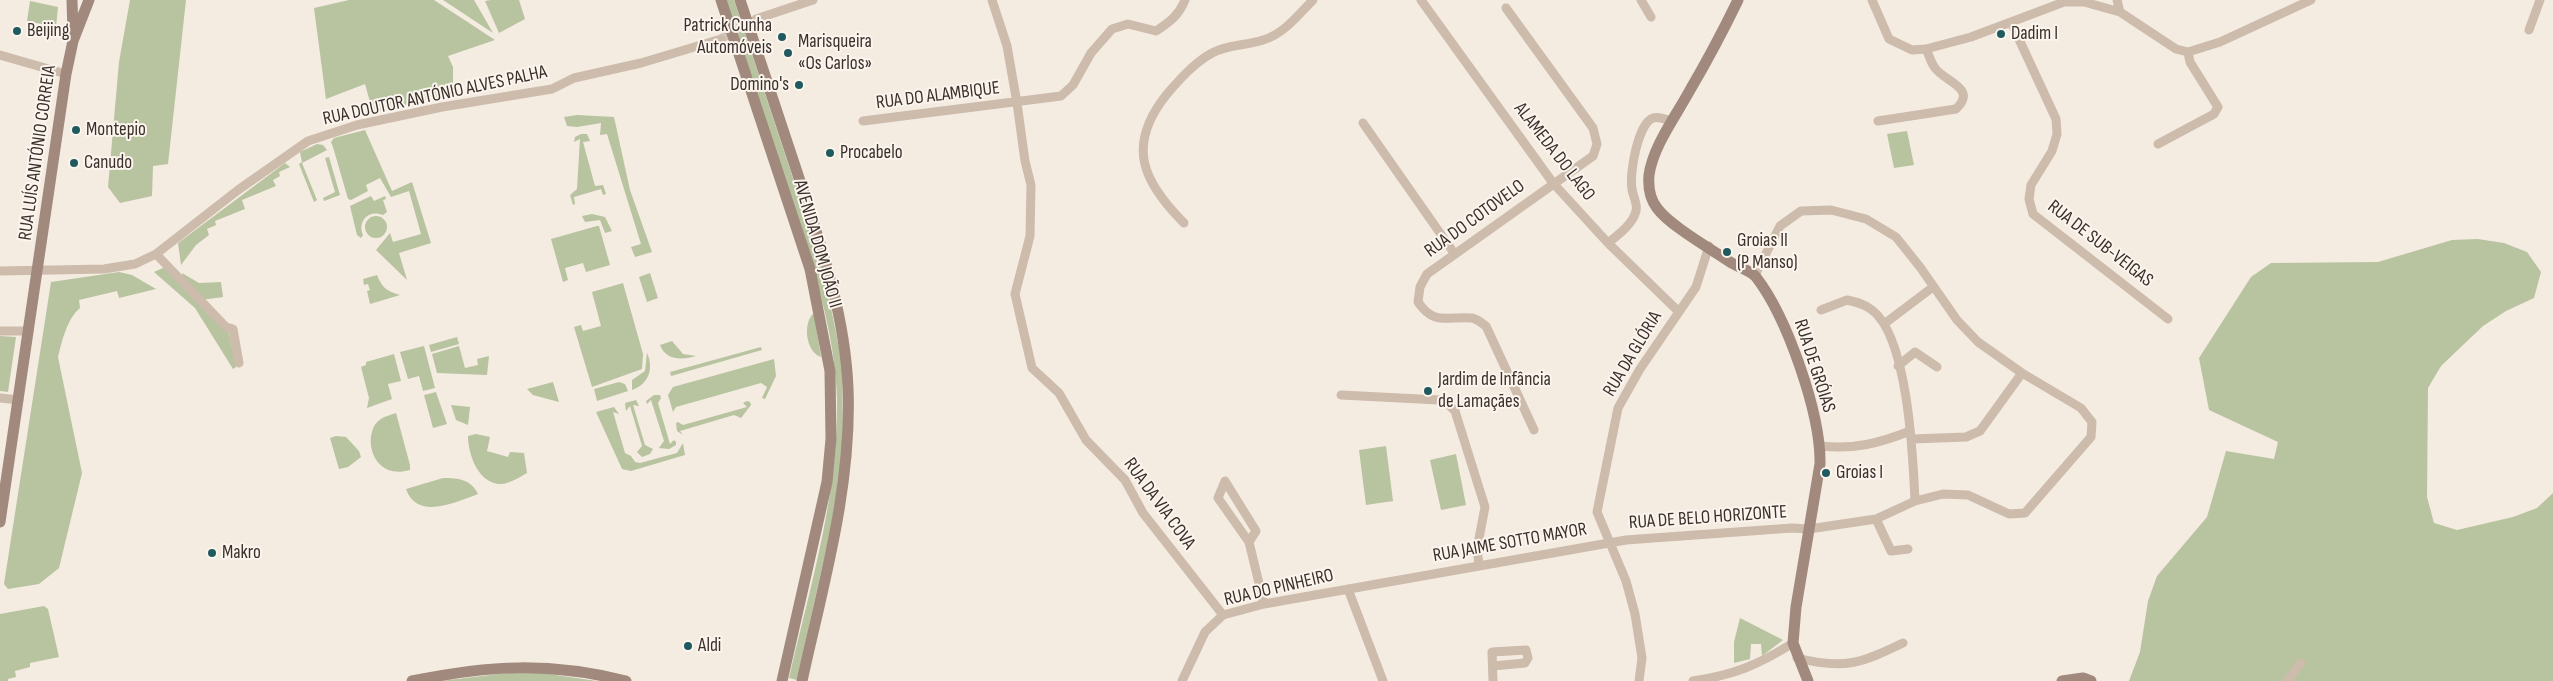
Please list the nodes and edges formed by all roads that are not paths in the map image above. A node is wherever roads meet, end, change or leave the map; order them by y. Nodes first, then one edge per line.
1 (72, 0) edge
2 (89, 0) edge
3 (721, 0) edge
4 (740, 0) edge
5 (813, 0) edge
6 (992, 0) edge
7 (1185, 0) edge
8 (1313, 0) edge
9 (1421, 0) edge
10 (1641, 0) edge
11 (1738, 0) edge
12 (1872, 0) edge
13 (2118, 0) edge
14 (2311, 0) edge
15 (2540, 0) edge
16 (2084, 1) edge
17 (1506, 8) dead end
18 (2120, 12) junction
19 (1651, 17) dead end
20 (756, 19) tunnel mouth
21 (2011, 22) junction
22 (2529, 30) dead end
23 (721, 39) tunnel mouth
24 (72, 41) junction
25 (1926, 49) junction
26 (2188, 52) junction
27 (0, 54) edge
28 (66, 74) junction
29 (1017, 102) junction
30 (863, 121) dead end
31 (1672, 121) junction
32 (1878, 121) dead end
33 (1363, 123) dead end
34 (2158, 144) dead end
35 (1553, 183) junction
36 (1184, 223) dead end
37 (1608, 243) junction
38 (1709, 246) junction
39 (156, 254) junction
40 (1454, 254) junction
41 (38, 270) junction
42 (0, 271) edge
43 (1755, 275) junction
44 (1933, 287) junction
45 (1822, 310) dead end
46 (1678, 311) junction
47 (2168, 318) dead end
48 (1884, 324) junction
49 (0, 331) edge
50 (29, 331) junction
51 (239, 363) dead end
52 (1898, 366) junction
53 (1937, 368) dead end
54 (2022, 374) junction
55 (1340, 395) dead end
56 (0, 398) edge
57 (19, 400) junction
58 (1534, 430) dead end
59 (1911, 435) junction
60 (1820, 446) junction
61 (5, 461) edge
62 (1915, 501) junction
63 (1876, 519) junction
64 (0, 522) edge
65 (1810, 529) junction
66 (1249, 542) junction
67 (1609, 542) junction
68 (1908, 549) dead end
69 (1478, 566) junction
70 (1417, 575) joint
71 (1348, 589) junction
72 (1264, 604) junction
73 (1223, 615) junction
74 (1903, 643) dead end
75 (1793, 644) junction
76 (1797, 658) junction
77 (2301, 663) dead end
78 (1492, 666) dead end
79 (412, 681) edge
80 (626, 681) edge
81 (782, 681) edge
82 (802, 681) edge
83 (1182, 681) edge
84 (1383, 681) edge
85 (1493, 681) edge
86 (1639, 681) edge
87 (1693, 681) edge
88 (1808, 681) edge
89 (2062, 681) edge
90 (2091, 681) edge
91 (2287, 681) edge

1 - 24 street, RUA LUÍS ANTÓNIO CORREIA
2 - 24 street, RUA LUÍS ANTÓNIO CORREIA
3 - 81 street, AVENIDA DOM JOÃO II
4 - 82 street, AVENIDA DOM JOÃO II
5 - 20 street
6 - 29 street, RUA DA VIA COVA
7 - 29 street, RUA DO ALAMBIQUE
8 - 36 street
9 - 35 street, ALAMEDA DO LAGO
10 - 19 street
11 - 31 street
12 - 25 street
13 - 18 street
14 - 26 street
15 - 22 street
16 - 18 street
16 - 21 street
17 - 35 street, RUA DO COTOVELO
18 - 26 street
21 - 25 street
21 - 47 street, RUA DE SUB-VEIGAS
23 - 39 street, RUA DOUTOR ANTÓNIO ALVES PALHA
24 - 28 street, RUA LUÍS ANTÓNIO CORREIA
25 - 32 street
26 - 34 street
27 - 28 street
28 - 41 street, RUA LUÍS ANTÓNIO CORREIA
29 - 30 street, RUA DO ALAMBIQUE
29 - 73 street, RUA DA VIA COVA
31 - 37 street
31 - 38 street
33 - 40 street
35 - 37 street, ALAMEDA DO LAGO
35 - 40 street, RUA DO COTOVELO
37 - 46 street, ALAMEDA DO LAGO
38 - 43 street
38 - 46 street, RUA DA GLÓRIA
39 - 41 street, RUA DOUTOR ANTÓNIO ALVES PALHA
39 - 51 street
40 - 58 street, RUA DO COTOVELO
41 - 42 street, RUA DOUTOR ANTÓNIO ALVES PALHA
41 - 50 street, RUA LUÍS ANTÓNIO CORREIA
43 - 44 street, RUA DE BELO HORIZONTE
43 - 60 street, RUA DE GRÓIAS
44 - 48 street
44 - 54 street, RUA DE BELO HORIZONTE
45 - 48 street
46 - 67 street, RUA DA GLÓRIA
48 - 52 street
49 - 50 street
50 - 57 street, RUA LUÍS ANTÓNIO CORREIA
52 - 53 street
52 - 59 street
54 - 59 street
54 - 62 street, RUA DE BELO HORIZONTE
55 - 69 street
56 - 57 street
57 - 61 street, RUA LUÍS ANTÓNIO CORREIA
59 - 60 street
59 - 62 street
60 - 65 street, RUA DE GRÓIAS
61 - 64 street, RUA LUÍS ANTÓNIO CORREIA
62 - 63 street, RUA DE BELO HORIZONTE
63 - 65 street, RUA DE BELO HORIZONTE
63 - 68 street
65 - 67 street, RUA DE BELO HORIZONTE
65 - 75 street, RUA DE GRÓIAS
66 - 66 street
66 - 72 street
67 - 69 street, RUA JAIME SOTTO MAYOR
67 - 86 street, RUA DA GLÓRIA
69 - 70 street, RUA JAIME SOTTO MAYOR
70 - 71 street, RUA DO PINHEIRO
71 - 72 street, RUA DO PINHEIRO
71 - 84 street
72 - 73 street, RUA DO PINHEIRO
73 - 83 street, RUA DO PINHEIRO
74 - 76 street
75 - 76 street, RUA DE GRÓIAS
75 - 87 street
76 - 88 street, RUA DE GRÓIAS
77 - 91 street
78 - 85 street
79 - 80 street
89 - 90 street

